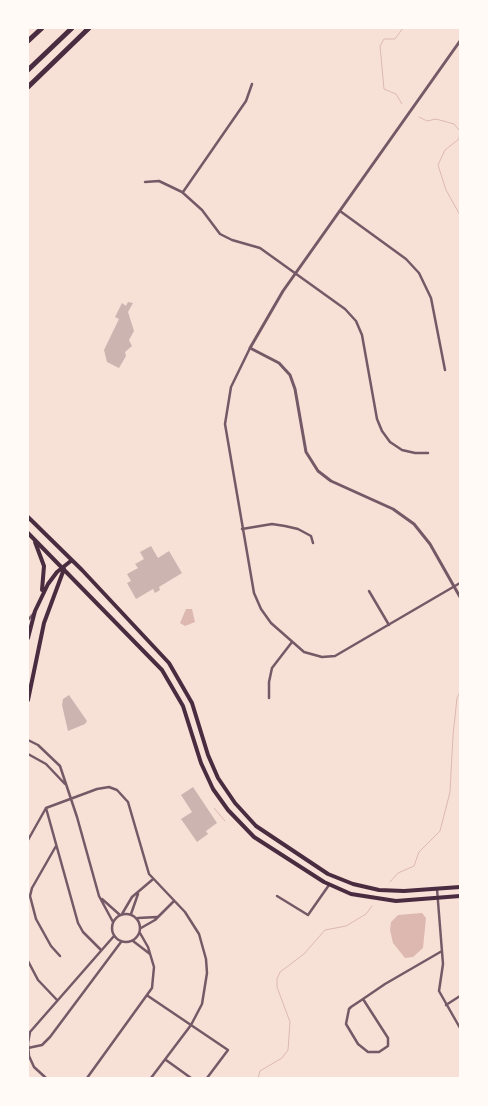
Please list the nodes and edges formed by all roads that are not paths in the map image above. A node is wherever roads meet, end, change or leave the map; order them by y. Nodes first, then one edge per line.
1 (42, 28) edge
2 (72, 28) edge
3 (89, 28) edge
4 (28, 41) edge
5 (460, 41) edge
6 (28, 70) edge
7 (252, 84) dead end
8 (28, 87) edge
9 (145, 182) dead end
10 (182, 192) junction
11 (340, 211) junction
12 (296, 273) junction
13 (250, 348) junction
14 (445, 370) dead end
15 (428, 453) dead end
16 (28, 517) edge
17 (242, 529) junction
18 (28, 533) edge
19 (34, 540) junction
20 (313, 543) dead end
21 (72, 560) junction
22 (64, 568) junction
23 (460, 583) edge
24 (454, 587) junction
25 (369, 591) dead end
26 (41, 596) junction
27 (460, 597) edge
28 (35, 611) junction
29 (28, 620) edge
30 (389, 625) junction
31 (28, 638) edge
32 (292, 642) junction
33 (269, 698) dead end
34 (28, 700) edge
35 (28, 740) edge
36 (28, 754) edge
37 (66, 785) junction
38 (71, 797) junction
39 (46, 808) junction
40 (28, 840) edge
41 (56, 846) junction
42 (152, 880) junction
43 (329, 885) junction
44 (460, 887) edge
45 (437, 889) junction
46 (138, 894) junction
47 (99, 896) junction
48 (277, 896) dead end
49 (460, 896) edge
50 (438, 898) junction
51 (174, 901) junction
52 (121, 914) junction
53 (131, 914) junction
54 (158, 916) junction
55 (138, 918) junction
56 (113, 922) junction
57 (141, 928) junction
58 (140, 933) junction
59 (114, 936) junction
60 (133, 941) junction
61 (121, 942) junction
62 (101, 950) junction
63 (442, 951) junction
64 (60, 956) dead end
65 (151, 956) junction
66 (28, 961) edge
67 (148, 996) junction
68 (460, 996) edge
69 (362, 998) junction
70 (57, 1000) junction
71 (446, 1005) junction
72 (191, 1025) junction
73 (460, 1028) edge
74 (28, 1048) edge
75 (166, 1059) junction
76 (46, 1078) edge
77 (87, 1078) edge
78 (151, 1078) edge
79 (191, 1078) edge
80 (207, 1078) edge

1 - 4 highway
2 - 6 highway
3 - 8 highway
5 - 11 street
7 - 10 street
9 - 10 street
10 - 12 street
11 - 12 street
11 - 14 street
12 - 13 street
12 - 15 street
13 - 17 street
13 - 24 street
16 - 21 main road
17 - 20 street
17 - 32 street
18 - 19 main road
19 - 22 main road
19 - 26 main road
21 - 22 main road
21 - 45 main road
22 - 26 main road
22 - 34 main road
22 - 43 main road
23 - 24 street
24 - 27 street
24 - 30 street
25 - 30 street
26 - 28 main road
28 - 29 street
28 - 31 main road
30 - 32 street
32 - 33 street
35 - 37 street
36 - 37 street
37 - 38 street
38 - 39 street
38 - 42 street
38 - 47 street
39 - 40 street
39 - 41 street
41 - 62 street
41 - 64 street
42 - 46 street
42 - 51 street
43 - 48 street
43 - 50 main road
44 - 45 main road
45 - 50 street
46 - 52 street
46 - 53 street
47 - 52 street
47 - 56 street
49 - 50 main road
50 - 63 street
51 - 54 street
51 - 72 street
52 - 53 street
52 - 56 street
53 - 55 street
54 - 55 street
54 - 57 street
55 - 57 street
56 - 59 street
57 - 58 street
58 - 60 street
58 - 65 street
59 - 61 street
59 - 62 street
60 - 61 street
60 - 65 street
61 - 74 street
62 - 70 street
63 - 69 street
63 - 71 street
65 - 67 street
66 - 70 street
67 - 72 street
67 - 77 street
68 - 71 street
69 - 69 street
70 - 74 street
71 - 73 street
72 - 75 street
72 - 80 street
74 - 76 street
75 - 78 street
75 - 79 street

